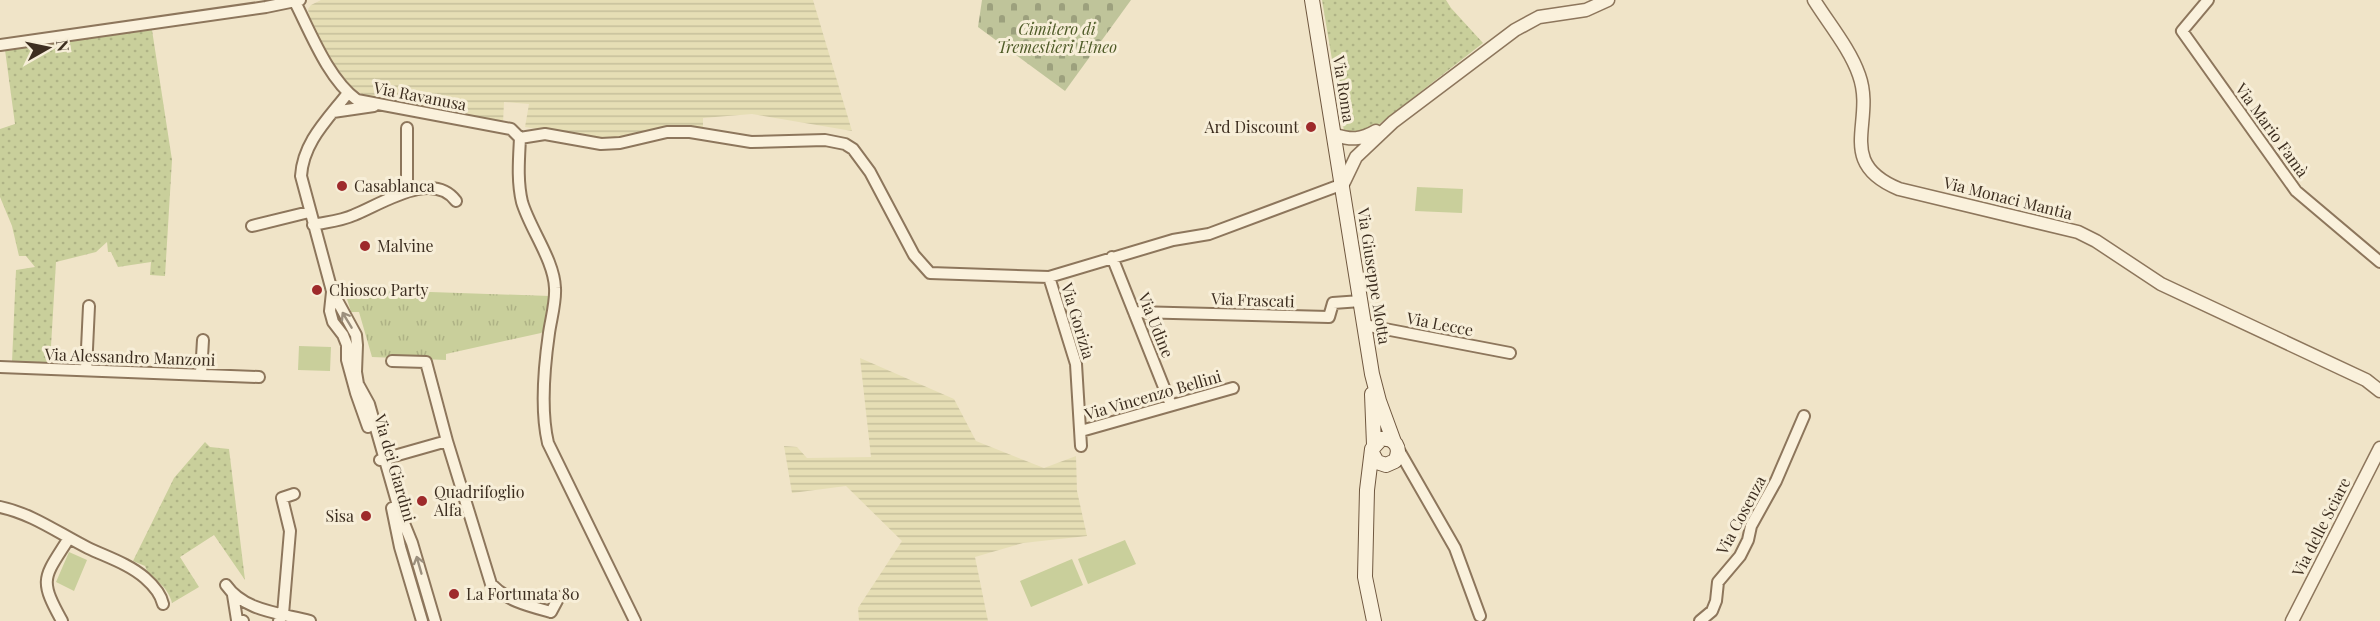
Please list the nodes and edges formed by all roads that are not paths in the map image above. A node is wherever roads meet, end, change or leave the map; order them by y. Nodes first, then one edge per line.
1 (296, 0) edge
2 (1312, 0) edge
3 (1608, 0) edge
4 (1814, 0) edge
5 (2208, 0) edge
6 (270, 4) edge
7 (0, 45) edge
8 (348, 93) junction
9 (384, 105) junction
10 (333, 112) junction
11 (1393, 122) junction
12 (407, 128) dead end
13 (1335, 135) junction
14 (1365, 137) junction
15 (520, 138) junction
16 (1338, 155) junction
17 (1356, 157) junction
18 (1343, 184) junction
19 (407, 191) junction
20 (456, 201) dead end
21 (309, 212) junction
22 (313, 225) junction
23 (252, 226) dead end
24 (1112, 257) junction
25 (2380, 262) edge
26 (1049, 277) junction
27 (1361, 301) junction
28 (89, 306) dead end
29 (1134, 312) junction
30 (1364, 325) junction
31 (203, 340) dead end
32 (1510, 353) dead end
33 (392, 361) dead end
34 (0, 367) edge
35 (86, 370) junction
36 (201, 374) junction
37 (1372, 374) junction
38 (259, 377) dead end
39 (2366, 380) junction
40 (2380, 382) edge
41 (1233, 388) dead end
42 (2380, 392) edge
43 (1171, 405) junction
44 (1804, 416) dead end
45 (1081, 431) junction
46 (447, 441) junction
47 (1396, 444) junction
48 (1081, 446) dead end
49 (2380, 448) edge
50 (1373, 449) junction
51 (381, 460) junction
52 (1389, 464) junction
53 (1419, 484) junction
54 (294, 494) dead end
55 (0, 507) edge
56 (1368, 516) junction
57 (69, 538) junction
58 (225, 585) dead end
59 (233, 595) junction
60 (559, 597) dead end
61 (163, 604) dead end
62 (1480, 615) dead end
63 (554, 616) edge
64 (281, 618) edge
65 (62, 621) edge
66 (243, 621) edge
67 (310, 621) edge
68 (422, 621) edge
69 (435, 621) edge
70 (635, 621) edge
71 (1374, 621) edge
72 (1700, 621) edge
73 (2292, 621) edge

1 - 6 street
1 - 8 street, Via Ravanusa
2 - 13 main road, Via Roma
3 - 11 street
4 - 39 street, Via Monaci Mantia
5 - 25 street, Via Mario Famà
6 - 7 street
8 - 9 street, Via Ravanusa
8 - 10 street, Via dei Giardini
9 - 10 street
9 - 15 street, Via Ravanusa
10 - 21 street, Via dei Giardini
11 - 14 street
11 - 17 street
12 - 19 street
13 - 14 street
13 - 16 main road, Via Roma
14 - 16 street
15 - 26 street
15 - 70 street
16 - 17 street
16 - 18 main road, Via Roma
17 - 18 street
18 - 24 street
18 - 27 main road, Via Giuseppe Motta
19 - 20 street
19 - 22 street
21 - 22 street, Via dei Giardini
21 - 23 street
22 - 51 street, Via dei Giardini
24 - 26 street
24 - 29 street, Via Udine
26 - 45 street, Via Gorizia
27 - 29 street, Via Frascati
27 - 30 main road, Via Giuseppe Motta
28 - 35 street
29 - 43 street, Via Udine
30 - 32 street, Via Lecce
30 - 37 main road, Via Giuseppe Motta
31 - 36 street
33 - 46 street
34 - 35 street, Via Alessandro Manzoni
35 - 36 street, Via Alessandro Manzoni
36 - 38 street, Via Alessandro Manzoni
37 - 47 main road
37 - 50 main road
39 - 40 street, Via Monaci Mantia
39 - 42 street, Via Monaci Mantia
41 - 43 street, Via Vincenzo Bellini
43 - 45 street, Via Vincenzo Bellini
44 - 72 street, Via Cosenza
45 - 48 street, Via Gorizia
46 - 51 street
46 - 63 street
47 - 50 main road
47 - 52 main road
47 - 53 street
49 - 73 street, Via delle Sciare
50 - 52 main road
50 - 56 main road
51 - 68 street, Via dei Giardini
69 -> 51 street, Via dei Giardini
52 - 53 street
52 - 56 main road
53 - 62 street
54 - 64 street
55 - 57 street
56 - 71 main road
57 - 61 street
57 - 65 street
58 - 59 street
59 - 64 street
59 - 66 street
60 - 63 street
64 - 67 street

